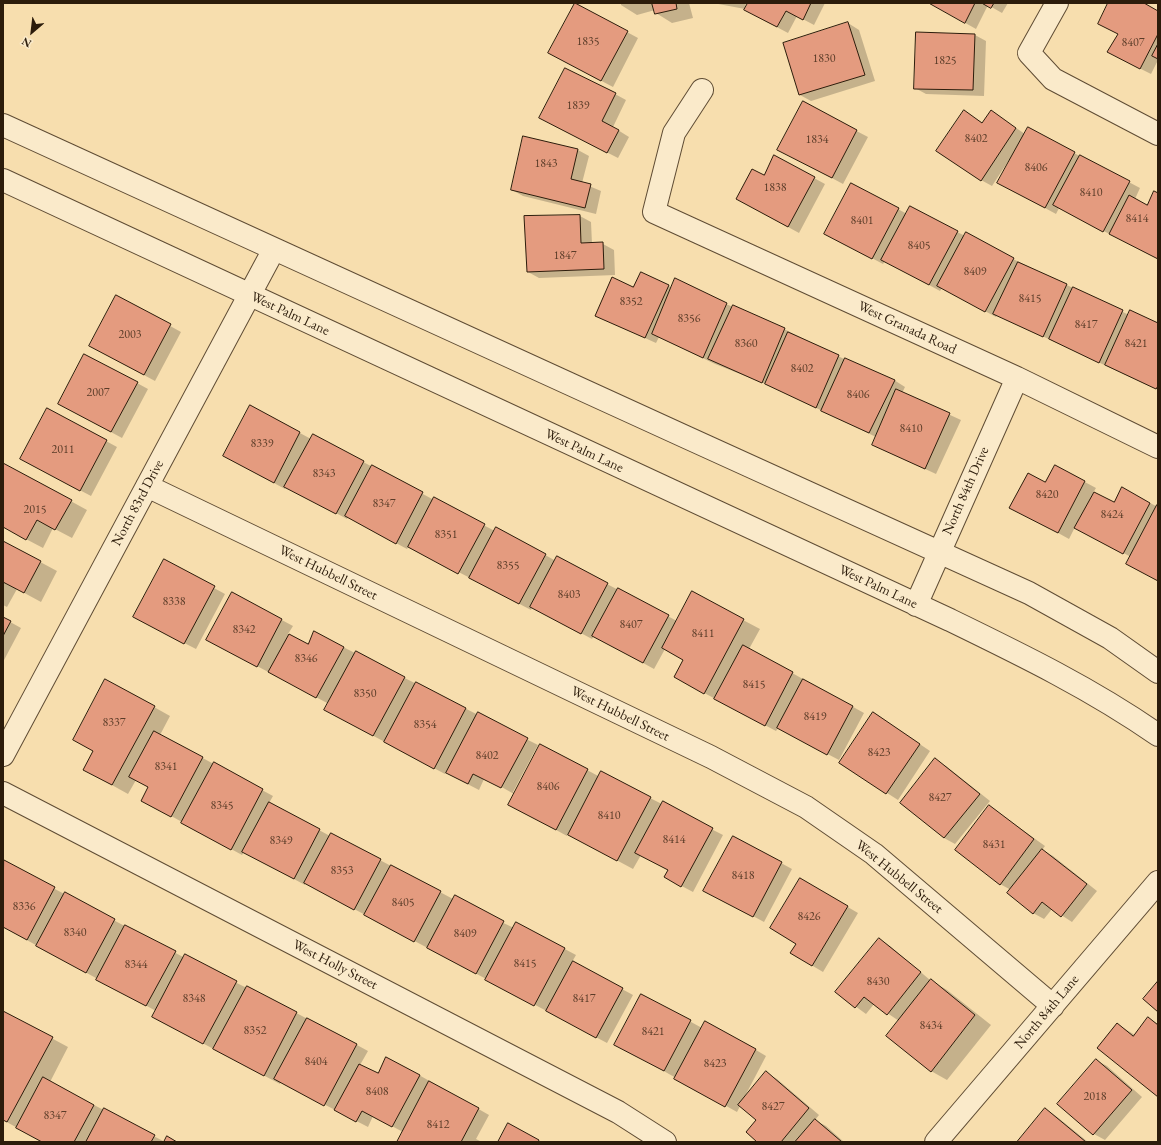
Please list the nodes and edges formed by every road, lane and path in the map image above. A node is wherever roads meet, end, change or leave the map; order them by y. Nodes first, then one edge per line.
1 (1056, 3) edge
2 (702, 90) dead end
3 (3, 125) edge
4 (1158, 134) edge
5 (3, 180) edge
6 (273, 251) junction
7 (250, 296) junction
8 (1016, 378) junction
9 (1158, 447) edge
10 (147, 486) junction
11 (940, 552) junction
12 (916, 605) junction
13 (1158, 672) edge
14 (1158, 735) edge
15 (3, 756) edge
16 (3, 793) edge
17 (1158, 882) edge
18 (1053, 1006) junction
19 (665, 1142) edge
20 (936, 1142) edge

1 - 4 street
2 - 8 street, West Granada Road
3 - 6 street
5 - 7 street, West Palm Lane
6 - 7 street, North 83rd Drive
6 - 11 street
7 - 10 street, North 83rd Drive
7 - 12 street, West Palm Lane
8 - 9 street, West Granada Road
8 - 11 street, North 84th Drive
10 - 15 street, North 83rd Drive
10 - 18 street, West Hubbell Street
11 - 12 street, North 84th Drive
11 - 13 street
12 - 14 street, West Palm Lane
16 - 19 street, West Holly Street
17 - 18 street, North 84th Lane
18 - 20 street, North 84th Lane

